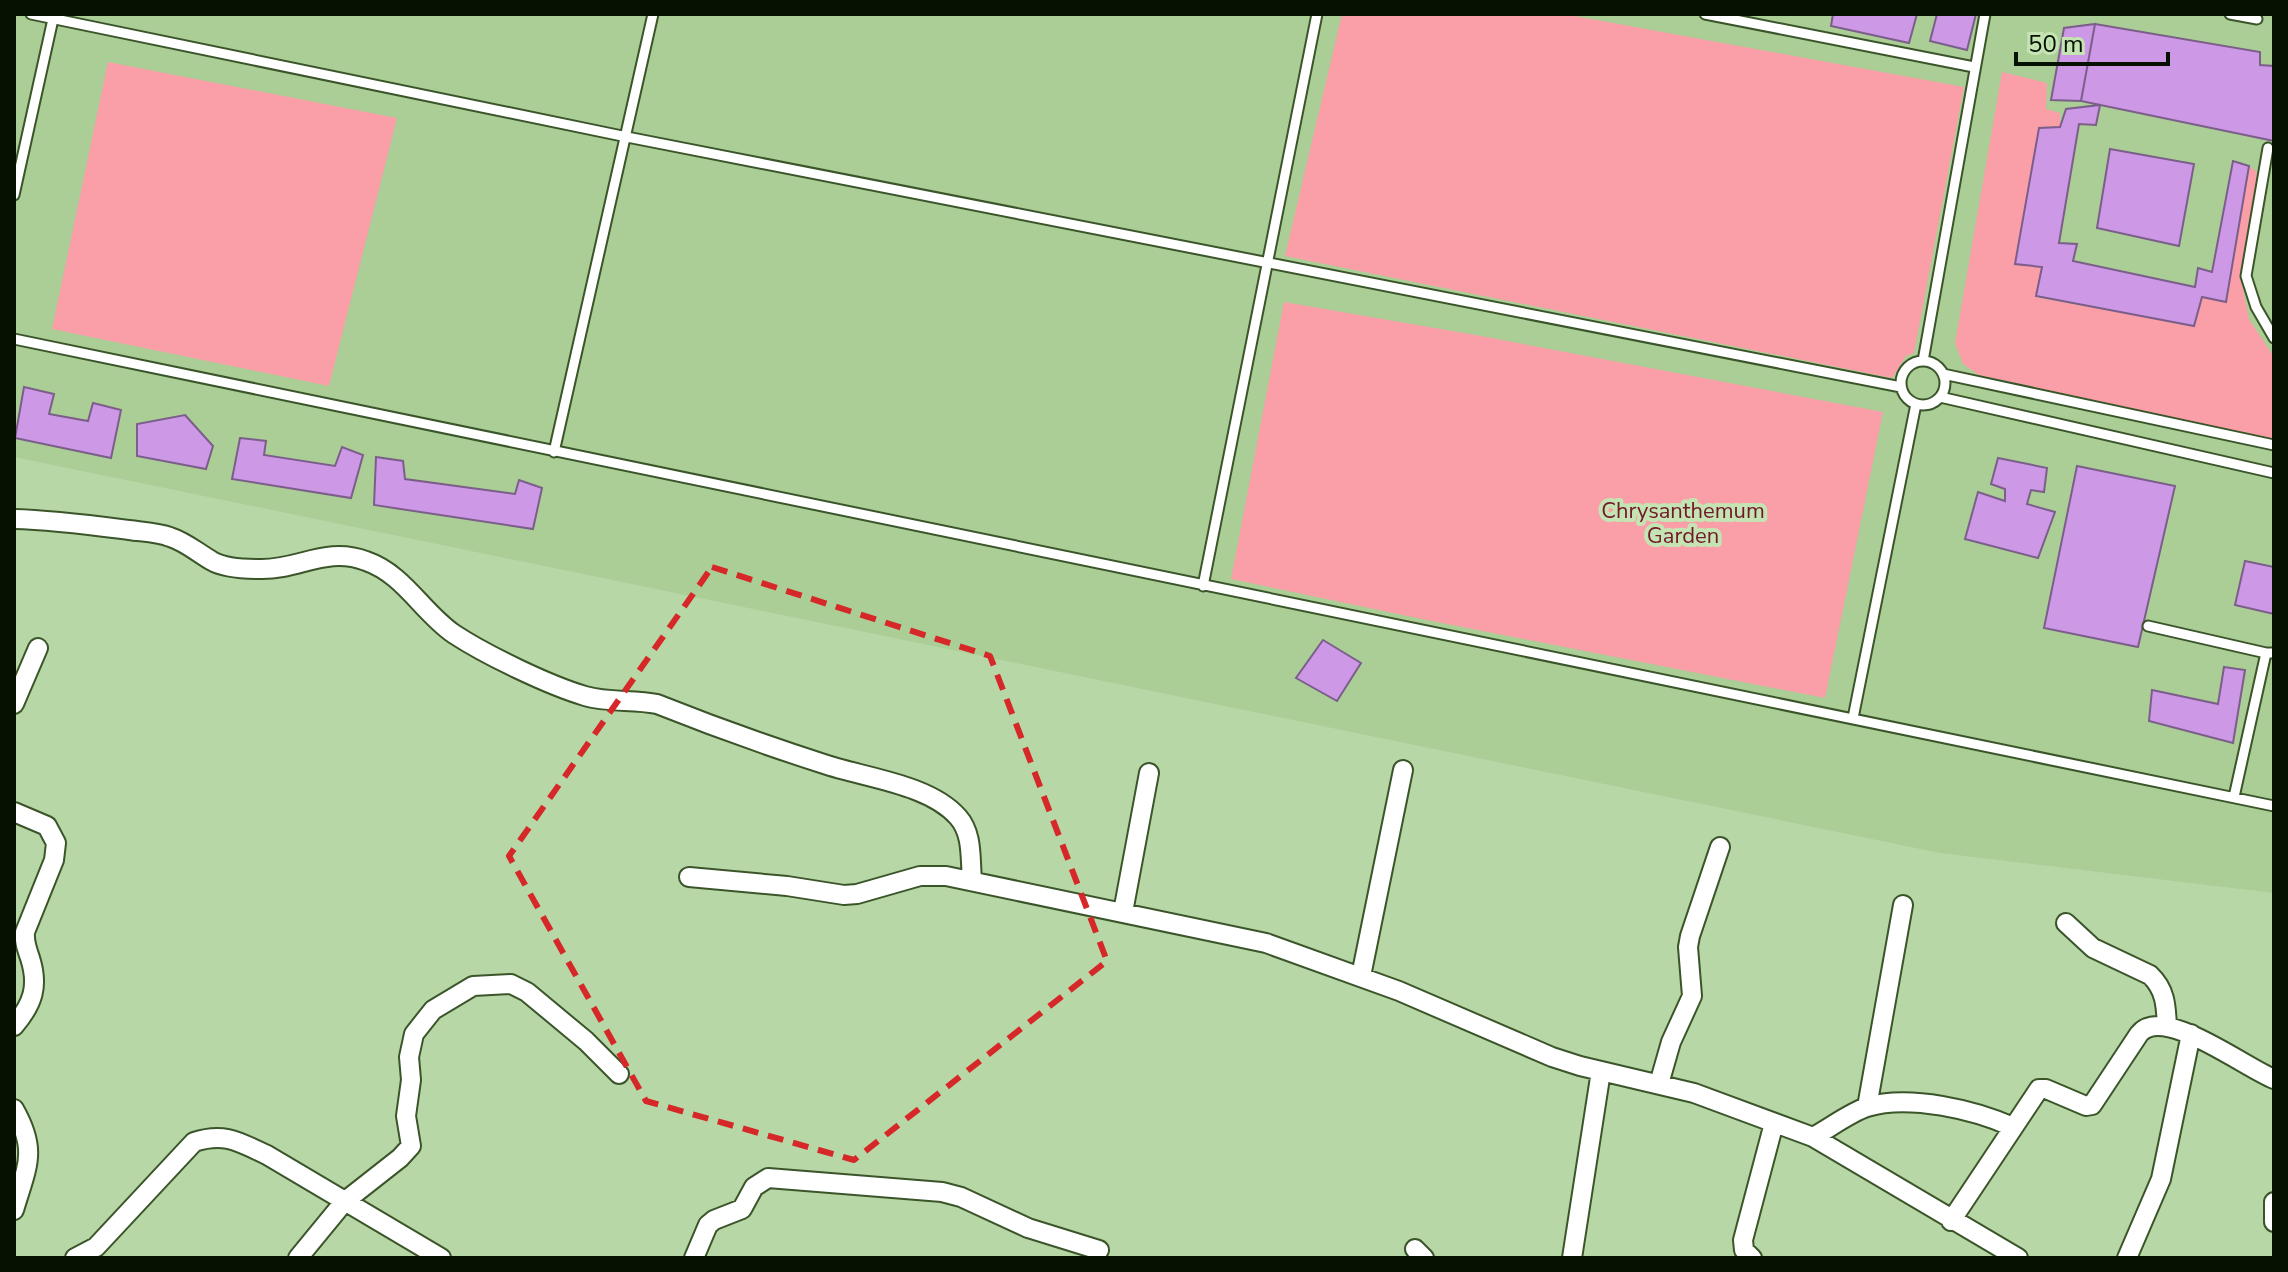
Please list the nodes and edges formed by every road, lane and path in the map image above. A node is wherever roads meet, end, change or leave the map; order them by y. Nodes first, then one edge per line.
1 (31, 14) edge
2 (653, 14) edge
3 (1317, 14) edge
4 (1705, 14) edge
5 (1985, 14) edge
6 (2230, 14) edge
7 (53, 19) junction
8 (2257, 19) dead end
9 (1974, 67) junction
10 (627, 137) junction
11 (2268, 148) dead end
12 (14, 195) edge
13 (1267, 263) junction
14 (2274, 338) edge
15 (14, 339) edge
16 (1923, 361) junction
17 (1943, 374) junction
18 (1901, 387) junction
19 (1940, 397) junction
20 (1916, 404) junction
21 (2274, 445) edge
22 (554, 452) junction
23 (2274, 473) edge
24 (14, 519) edge
25 (1203, 586) junction
26 (2148, 626) dead end
27 (38, 648) dead end
28 (2270, 653) edge
29 (14, 704) edge
30 (1853, 718) junction
31 (1403, 770) dead end
32 (1149, 773) dead end
33 (2234, 797) junction
34 (2274, 806) edge
35 (14, 812) edge
36 (1720, 847) dead end
37 (689, 877) dead end
38 (972, 880) junction
39 (1903, 905) dead end
40 (1123, 912) junction
41 (2066, 923) dead end
42 (1361, 976) junction
43 (14, 1026) edge
44 (2167, 1027) junction
45 (2191, 1034) junction
46 (1601, 1071) junction
47 (619, 1074) dead end
48 (2274, 1079) edge
49 (1659, 1084) junction
50 (1867, 1107) junction
51 (14, 1109) edge
52 (1774, 1123) junction
53 (2013, 1127) junction
54 (1813, 1137) junction
55 (344, 1202) junction
56 (2274, 1202) edge
57 (14, 1210) edge
58 (1951, 1221) junction
59 (2274, 1222) edge
60 (1099, 1250) dead end
61 (75, 1258) edge
62 (298, 1258) edge
63 (441, 1258) edge
64 (694, 1258) edge
65 (1572, 1258) edge
66 (1752, 1258) edge
67 (2018, 1258) edge
68 (2127, 1258) edge

1 - 7 lane
2 - 10 lane
3 - 13 lane
4 - 9 lane
5 - 9 lane
6 - 8 lane
7 - 10 lane
7 - 12 lane
9 - 16 lane
10 - 13 lane
10 - 22 lane
11 - 14 lane
13 - 18 lane
13 - 25 lane
15 - 22 lane
16 - 17 lane
16 - 18 lane
17 - 19 lane
17 - 21 lane
18 - 20 lane
19 - 20 lane
19 - 23 lane
20 - 30 lane
22 - 25 lane
24 - 38 street
25 - 30 lane
26 - 28 lane
27 - 29 street
28 - 33 lane
30 - 33 lane
31 - 42 street
32 - 40 street
33 - 34 lane
35 - 43 street
36 - 49 street
37 - 38 street
38 - 40 street
39 - 50 street
40 - 42 street
41 - 44 street
42 - 46 street
44 - 45 street
44 - 53 street
45 - 48 street
45 - 68 street
46 - 49 street
46 - 65 street
47 - 55 street
49 - 52 street
50 - 53 street
50 - 54 street
51 - 57 street
52 - 54 street
52 - 66 street
53 - 58 street
54 - 58 street
55 - 61 street
55 - 62 street
55 - 63 street
56 - 59 street
58 - 67 street
60 - 64 street

